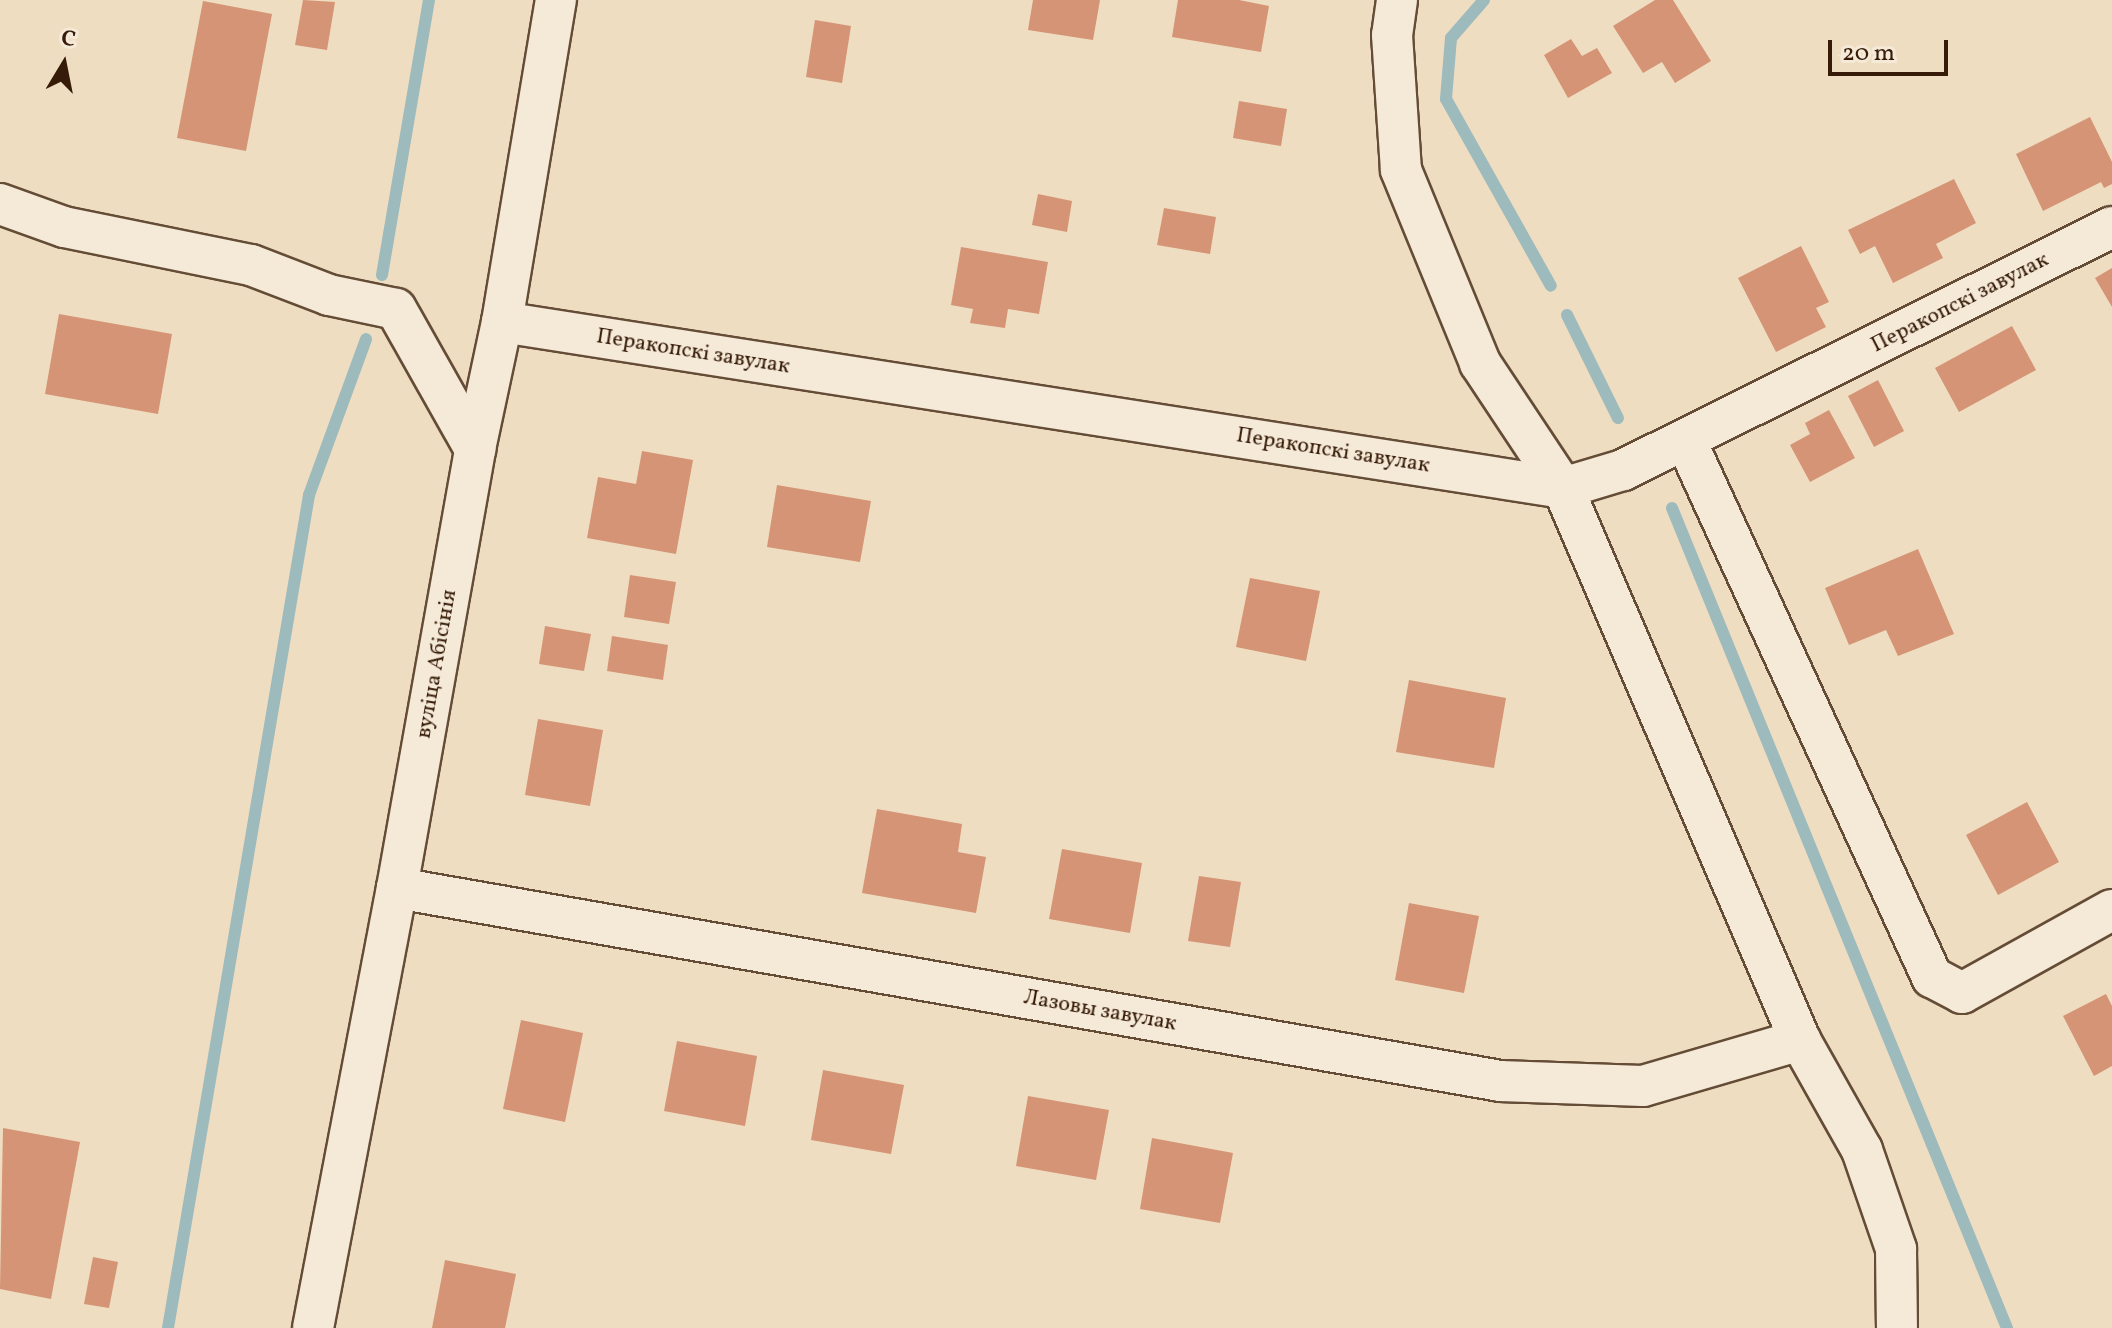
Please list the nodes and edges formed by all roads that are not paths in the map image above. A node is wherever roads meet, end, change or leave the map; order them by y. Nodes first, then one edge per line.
1 (556, 0) edge
2 (1397, 0) edge
3 (0, 204) edge
4 (2112, 227) edge
5 (502, 322) junction
6 (1686, 441) junction
7 (475, 449) junction
8 (1563, 488) junction
9 (397, 888) junction
10 (2112, 910) edge
11 (1800, 1040) junction
12 (313, 1328) edge
13 (1897, 1328) edge

1 - 5 street, вуліца Абісінія
2 - 8 street
3 - 7 street
4 - 6 street, Перакопскі завулак
5 - 7 street, вуліца Абісінія
5 - 8 street, Перакопскі завулак
6 - 8 street, Перакопскі завулак
6 - 10 street
7 - 9 street, вуліца Абісінія
8 - 11 street
9 - 11 street, Лазовы завулак
9 - 12 street, вуліца Абісінія
11 - 13 street

